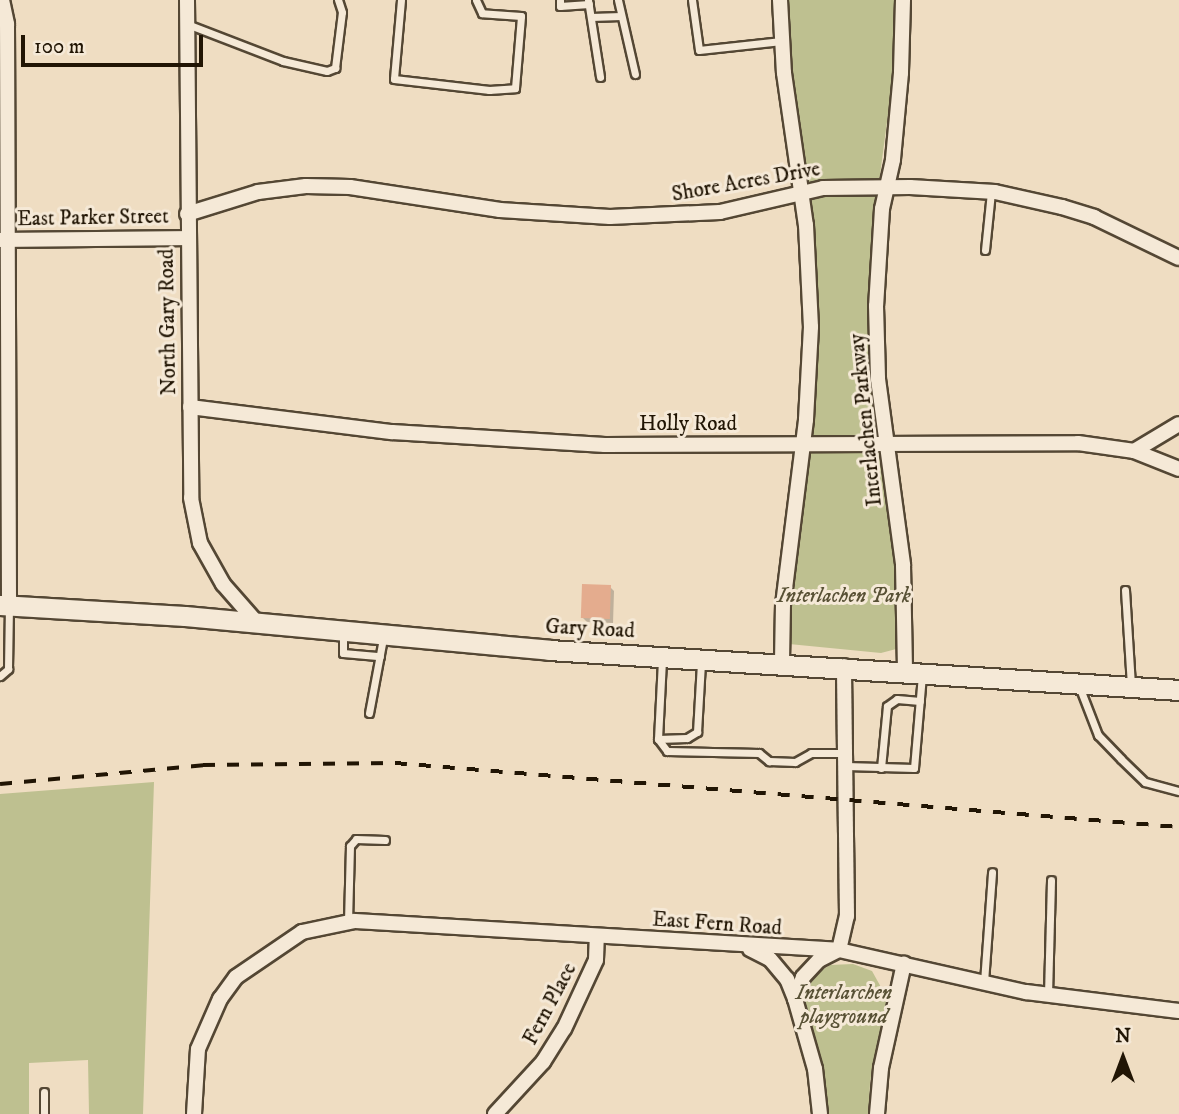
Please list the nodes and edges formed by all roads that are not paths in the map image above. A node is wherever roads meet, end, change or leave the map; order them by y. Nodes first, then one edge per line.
1 (2, 0) edge
2 (187, 0) edge
3 (338, 0) edge
4 (401, 0) edge
5 (477, 0) edge
6 (559, 0) edge
7 (618, 0) edge
8 (692, 0) edge
9 (780, 0) edge
10 (903, 0) edge
11 (588, 2) edge
12 (621, 16) junction
13 (591, 17) junction
14 (187, 24) junction
15 (782, 41) junction
16 (3, 65) edge
17 (635, 74) dead end
18 (600, 77) dead end
19 (886, 189) junction
20 (991, 191) junction
21 (802, 192) junction
22 (187, 214) junction
23 (187, 238) junction
24 (4, 240) edge
25 (985, 250) dead end
26 (1179, 258) edge
27 (190, 407) junction
28 (5, 422) edge
29 (1179, 424) edge
30 (886, 444) junction
31 (803, 445) junction
32 (1133, 451) junction
33 (1179, 469) edge
34 (1125, 590) dead end
35 (4, 614) edge
36 (258, 624) junction
37 (381, 646) junction
38 (662, 656) junction
39 (701, 658) junction
40 (782, 662) junction
41 (844, 666) junction
42 (914, 670) junction
43 (0, 676) edge
44 (1077, 682) junction
45 (1131, 687) junction
46 (1179, 690) edge
47 (920, 701) junction
48 (369, 713) dead end
49 (658, 739) junction
50 (845, 760) junction
51 (881, 768) junction
52 (1179, 791) edge
53 (385, 840) dead end
54 (992, 872) dead end
55 (1051, 880) dead end
56 (348, 922) junction
57 (597, 937) junction
58 (746, 947) junction
59 (839, 950) junction
60 (904, 963) junction
61 (984, 983) junction
62 (1048, 996) junction
63 (795, 999) junction
64 (1179, 1010) edge
65 (44, 1092) dead end
66 (44, 1114) edge
67 (194, 1114) edge
68 (495, 1114) edge
69 (820, 1114) edge
70 (877, 1114) edge

1 - 16 street
2 - 14 street, North Gary Road
3 - 14 lane
4 - 5 lane
6 - 11 lane
7 - 12 lane
8 - 15 lane
9 - 15 street
10 - 19 street, Interlachen Parkway
11 - 13 lane
12 - 13 lane
12 - 17 lane
13 - 18 lane
14 - 22 street, North Gary Road
15 - 21 street
16 - 24 street
19 - 20 street, Shore Acres Drive
19 - 21 street, Shore Acres Drive
19 - 30 street, Interlachen Parkway
20 - 25 lane
20 - 26 street, Shore Acres Drive
21 - 22 street, Shore Acres Drive
21 - 31 street
22 - 23 street, North Gary Road
23 - 24 street, East Parker Street
23 - 27 street, North Gary Road
24 - 28 street
27 - 31 street, Holly Road
27 - 36 street, North Gary Road
28 - 35 street
29 - 32 street
30 - 31 street, Holly Road
30 - 32 street, Holly Road
30 - 42 street, Interlachen Parkway
31 - 40 street
32 - 33 street, Holly Road
34 - 45 lane
35 - 36 main road, Gary Road
35 - 43 lane
36 - 37 main road, Gary Road
37 - 38 main road, Gary Road
37 - 48 lane
38 - 39 main road, Gary Road
38 - 49 lane
39 - 40 main road, Gary Road
39 - 49 lane
40 - 41 main road, Gary Road
41 - 42 main road, Gary Road
41 - 50 street
42 - 44 main road, Gary Road
42 - 47 lane
44 - 45 main road, Gary Road
44 - 52 lane
45 - 46 main road, Gary Road
47 - 51 lane
47 - 51 lane
49 - 50 lane
50 - 51 lane
50 - 59 street
53 - 56 lane
54 - 61 lane
55 - 62 lane
56 - 57 street, East Fern Road
56 - 67 street, East Fern Road
57 - 58 street, East Fern Road
57 - 68 street, Fern Place
58 - 59 street, East Fern Road
58 - 63 street
59 - 60 street, East Fern Road
59 - 63 street
60 - 61 street, East Fern Road
60 - 70 street
61 - 62 street, East Fern Road
62 - 64 street, East Fern Road
63 - 69 street
65 - 66 lane

